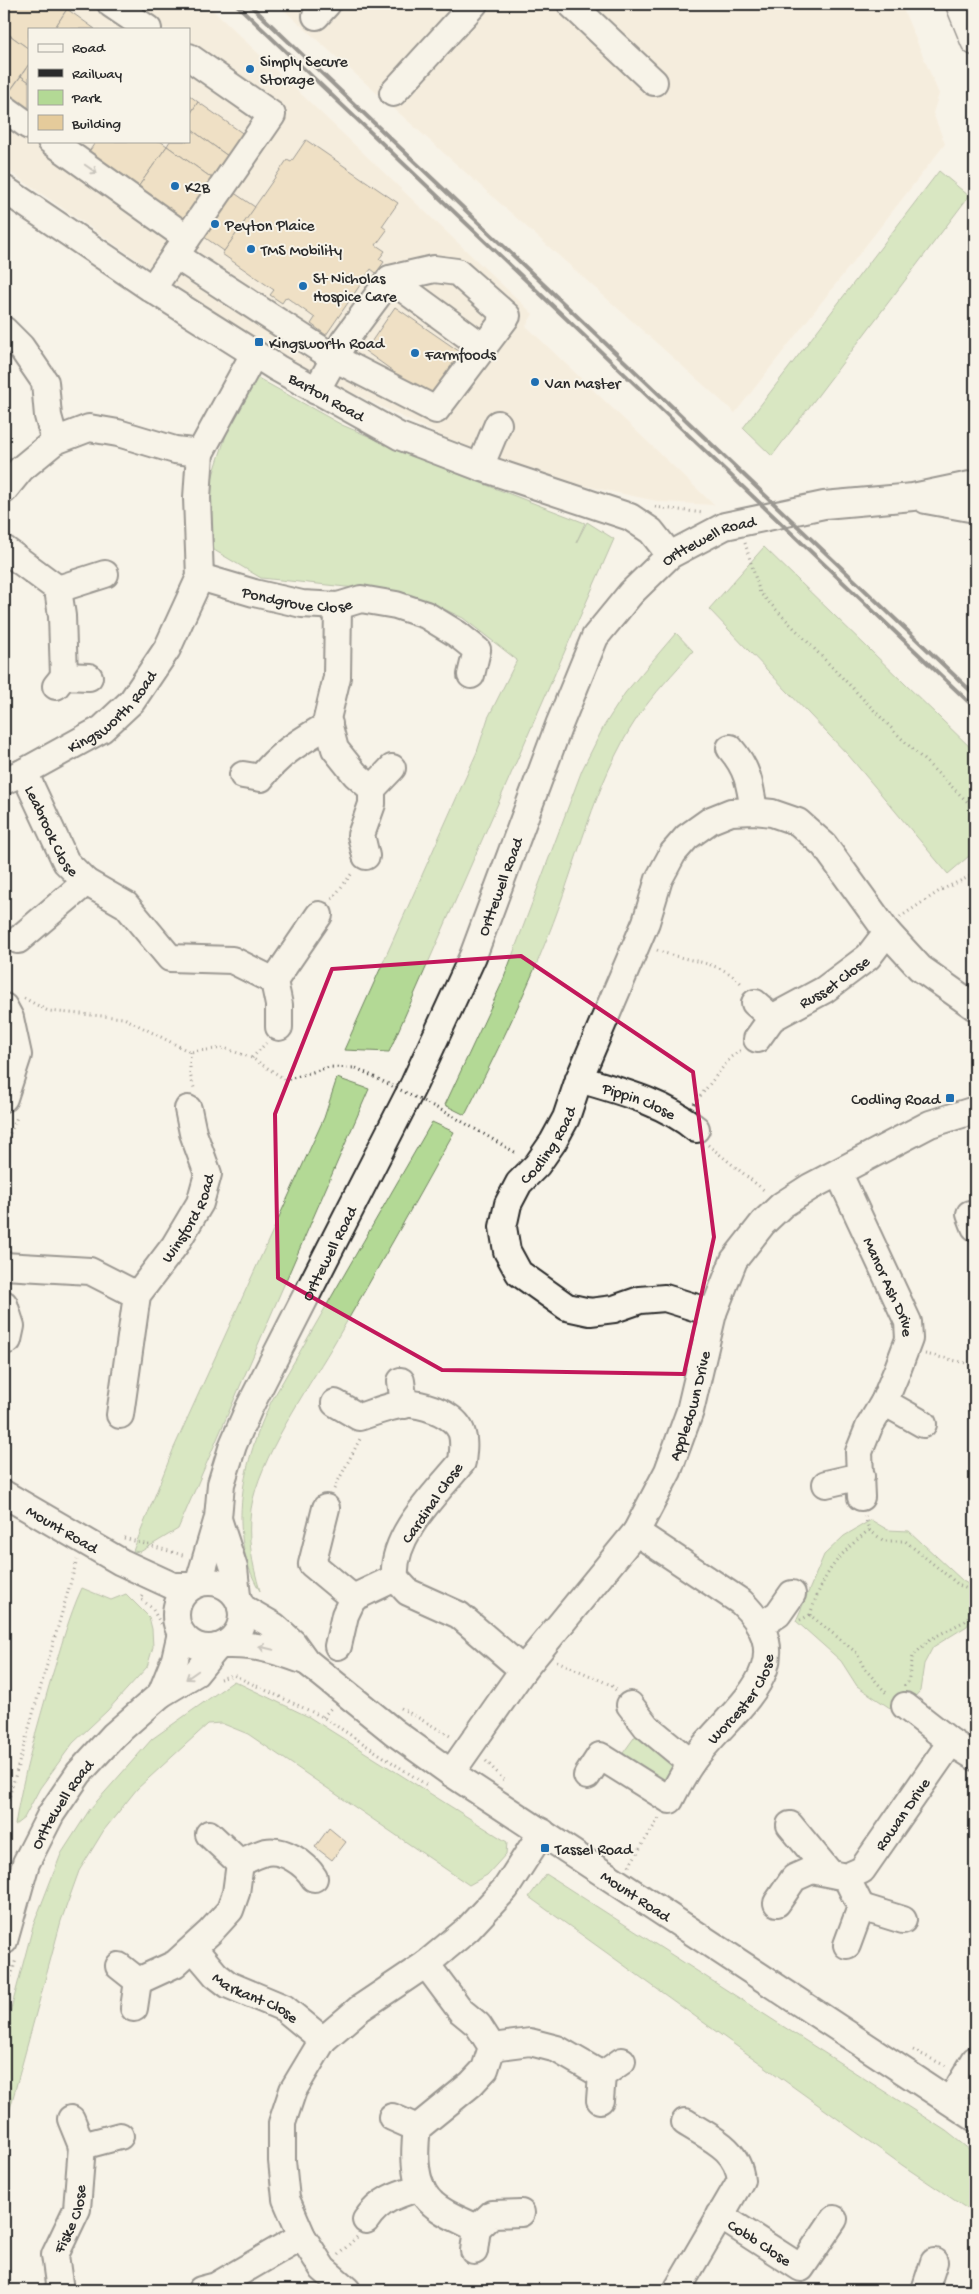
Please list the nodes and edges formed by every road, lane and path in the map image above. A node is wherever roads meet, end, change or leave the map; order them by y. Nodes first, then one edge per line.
1 (111, 4) edge
2 (474, 4) edge
3 (571, 4) edge
4 (960, 4) edge
5 (147, 28) edge
6 (975, 40) edge
7 (190, 58) edge
8 (654, 82) dead end
9 (393, 93) dead end
10 (4, 108) edge
11 (28, 125) edge
12 (62, 144) edge
13 (4, 189) edge
14 (181, 246) junction
15 (390, 278) junction
16 (152, 289) junction
17 (4, 330) edge
18 (483, 347) junction
19 (254, 354) junction
20 (334, 358) junction
21 (316, 392) junction
22 (498, 424) dead end
23 (54, 441) junction
24 (200, 453) junction
25 (480, 467) junction
26 (975, 484) edge
27 (4, 490) edge
28 (913, 497) junction
29 (975, 509) edge
30 (743, 538) dead end
31 (4, 549) edge
32 (670, 555) junction
33 (105, 574) dead end
34 (200, 577) junction
35 (58, 589) junction
36 (338, 606) junction
37 (471, 675) dead end
38 (70, 680) dead end
39 (329, 724) junction
40 (730, 748) dead end
41 (392, 768) dead end
42 (242, 775) dead end
43 (14, 777) edge
44 (372, 789) junction
45 (975, 809) edge
46 (754, 811) junction
47 (366, 856) joint
48 (975, 874) edge
49 (86, 882) junction
50 (319, 915) joint
51 (886, 932) junction
52 (18, 940) dead end
53 (638, 941) junction
54 (274, 981) junction
55 (13, 1002) edge
56 (975, 1007) edge
57 (764, 1010) junction
58 (279, 1027) dead end
59 (758, 1039) joint
60 (190, 1052) junction
61 (579, 1079) junction
62 (9, 1106) edge
63 (975, 1110) edge
64 (690, 1124) junction
65 (186, 1128) joint
66 (4, 1147) edge
67 (537, 1164) junction
68 (839, 1174) junction
69 (782, 1205) junction
70 (4, 1266) edge
71 (137, 1295) junction
72 (4, 1304) edge
73 (713, 1314) junction
74 (8, 1340) dead end
75 (904, 1349) junction
76 (975, 1365) edge
77 (884, 1402) junction
78 (335, 1403) dead end
79 (375, 1412) junction
80 (118, 1418) dead end
81 (923, 1424) dead end
82 (826, 1484) dead end
83 (861, 1486) junction
84 (4, 1494) edge
85 (326, 1508) joint
86 (218, 1518) junction
87 (868, 1530) junction
88 (636, 1532) junction
89 (84, 1540) junction
90 (158, 1548) dead end
91 (190, 1557) dead end
92 (121, 1562) junction
93 (394, 1578) junction
94 (195, 1584) junction
95 (975, 1593) edge
96 (792, 1594) dead end
97 (353, 1598) junction
98 (141, 1599) dead end
99 (239, 1602) junction
100 (975, 1607) edge
101 (810, 1615) junction
102 (174, 1629) junction
103 (763, 1631) junction
104 (221, 1646) junction
105 (338, 1646) dead end
106 (540, 1649) junction
107 (306, 1661) junction
108 (522, 1670) junction
109 (161, 1694) junction
110 (898, 1702) junction
111 (334, 1705) dead end
112 (396, 1705) dead end
113 (630, 1705) joint
114 (324, 1717) dead end
115 (951, 1742) junction
116 (470, 1748) junction
117 (975, 1757) edge
118 (691, 1763) junction
119 (451, 1773) junction
120 (587, 1776) dead end
121 (509, 1786) dead end
122 (670, 1800) junction
123 (4, 1815) edge
124 (790, 1825) dead end
125 (542, 1832) junction
126 (209, 1834) dead end
127 (240, 1863) junction
128 (626, 1871) junction
129 (838, 1874) junction
130 (314, 1878) dead end
131 (777, 1903) dead end
132 (861, 1907) junction
133 (903, 1920) dead end
134 (847, 1945) dead end
135 (10, 1949) edge
136 (184, 1956) junction
137 (426, 1964) junction
138 (4, 2001) edge
139 (134, 2008) dead end
140 (323, 2040) junction
141 (492, 2047) junction
142 (912, 2049) dead end
143 (970, 2069) edge
144 (608, 2079) dead end
145 (950, 2101) junction
146 (392, 2117) dead end
147 (975, 2118) edge
148 (71, 2119) dead end
149 (685, 2122) dead end
150 (417, 2128) junction
151 (120, 2136) dead end
152 (82, 2146) junction
153 (421, 2187) junction
154 (521, 2213) dead end
155 (719, 2215) junction
156 (834, 2219) dead end
157 (366, 2220) joint
158 (302, 2236) junction
159 (934, 2262) dead end
160 (323, 2270) junction
161 (60, 2290) edge
162 (201, 2290) edge
163 (347, 2290) edge
164 (677, 2290) edge
165 (925, 2290) edge

1 - 5 street
2 - 9 street
3 - 8 street
4 - 6 highway
7 - 14 street
10 - 11 street
12 -> 14 street
13 - 16 street, Barton Road
14 - 16 street
14 - 20 street
15 - 18 street
15 - 18 street
15 - 20 street
16 - 19 street, Barton Road
17 - 23 street
18 - 20 street
19 - 21 street, Barton Road
19 - 24 street, Kingsworth Road
20 - 21 street
21 - 25 street, Barton Road
22 - 25 street
23 - 24 street
23 - 27 street
24 - 34 street, Kingsworth Road
25 - 32 street, Barton Road
26 - 28 street, Orttewell Road
28 - 29 street
28 - 32 street, Orttewell Road
30 - 45 path
31 - 35 street
32 - 86 street, Orttewell Road
33 - 35 street
34 - 36 street, Pondgrove Close
34 - 43 street, Kingsworth Road
35 - 38 street
36 - 37 street, Pondgrove Close
36 - 39 street
39 - 42 street
39 - 44 street
40 - 46 street
41 - 44 street
43 - 49 street, Leabrook Close
44 - 47 street
46 - 51 street, Codling Road
46 - 53 street, Codling Road
47 - 50 path
48 - 51 path
49 - 52 street, Leabrook Close
49 - 54 street, Leabrook Close
50 - 54 street
51 - 56 street, Codling Road
51 - 57 street, Russet Close
53 - 57 path
53 - 61 street, Codling Road
54 - 58 street
55 - 60 path
55 - 62 street
57 - 59 street, Russet Close
59 - 64 path
60 - 65 path
60 - 67 path, bridge
61 - 64 street, Pippin Close
61 - 67 street, Codling Road
62 - 66 path
63 - 68 street, Appledown Drive
64 - 69 path
65 - 71 street, Winsford Road
67 - 73 street, Codling Road
68 - 69 street, Appledown Drive
68 - 75 street, Manor Ash Drive
69 - 73 street, Appledown Drive
70 - 71 street
71 - 80 street, Winsford Road
72 - 74 street
73 - 88 street, Appledown Drive
75 - 76 path
75 - 77 street, Manor Ash Drive
77 - 81 street
77 - 83 street, Manor Ash Drive
78 - 79 street, Cardinal Close
79 - 85 path
79 - 93 street, Cardinal Close
82 - 83 street
83 - 87 path
84 - 89 street, Mount Road
85 - 97 street
86 - 94 street, Orttewell Road
86 - 99 street, Orttewell Road
87 - 95 path
87 - 101 path
88 - 103 street, Worcester Close
88 - 106 street, Appledown Drive
89 - 92 street, Mount Road
89 - 123 path
90 - 91 path
92 - 94 street, Mount Road
92 - 102 street, Mount Road
93 - 97 street
93 - 108 street
94 - 99 street
94 - 102 street
96 - 103 street, Worcester Close
97 - 105 street
98 - 102 path
99 - 104 street
99 - 107 street, Mount Road
100 - 110 path
101 - 103 path
101 - 110 path
102 - 104 street
102 - 109 street, Orttewell Road
103 - 118 street, Worcester Close
107 -> 104 street, Mount Road
104 -> 109 street, Orttewell Road
106 - 108 street, Appledown Drive
106 - 113 path
107 - 119 street, Mount Road
108 - 116 street, Appledown Drive
109 - 135 street, Orttewell Road
110 - 115 street
111 - 114 path
112 - 116 path
113 - 118 street
115 - 117 street
115 - 129 street, Rowan Drive
116 - 119 street, Appledown Drive
116 - 121 path
118 - 122 street, Worcester Close
119 - 125 street, Mount Road
120 - 122 street
122 - 128 path
124 - 129 street
125 - 128 street, Mount Road
125 - 137 street
126 - 127 street
127 - 130 street
127 - 136 street
128 - 145 street, Mount Road
129 - 131 street
129 - 132 street
132 - 133 street
132 - 134 street
135 - 138 path
136 - 139 street
136 - 140 street, Markant Close
137 - 140 street
137 - 141 street
140 - 158 street
141 - 144 street
141 - 150 street
142 - 143 path
143 - 145 street
145 - 147 street, Mount Road
146 - 150 street
148 - 152 street, Fiske Close
149 - 155 street, Cobb Close
150 - 153 street
151 - 152 street
152 - 161 street, Fiske Close
153 - 154 street
153 - 157 street
155 - 156 street, Cobb Close
155 - 164 street, Cobb Close
157 - 160 path
158 - 160 street
158 - 162 street
159 - 165 street
160 - 163 street

